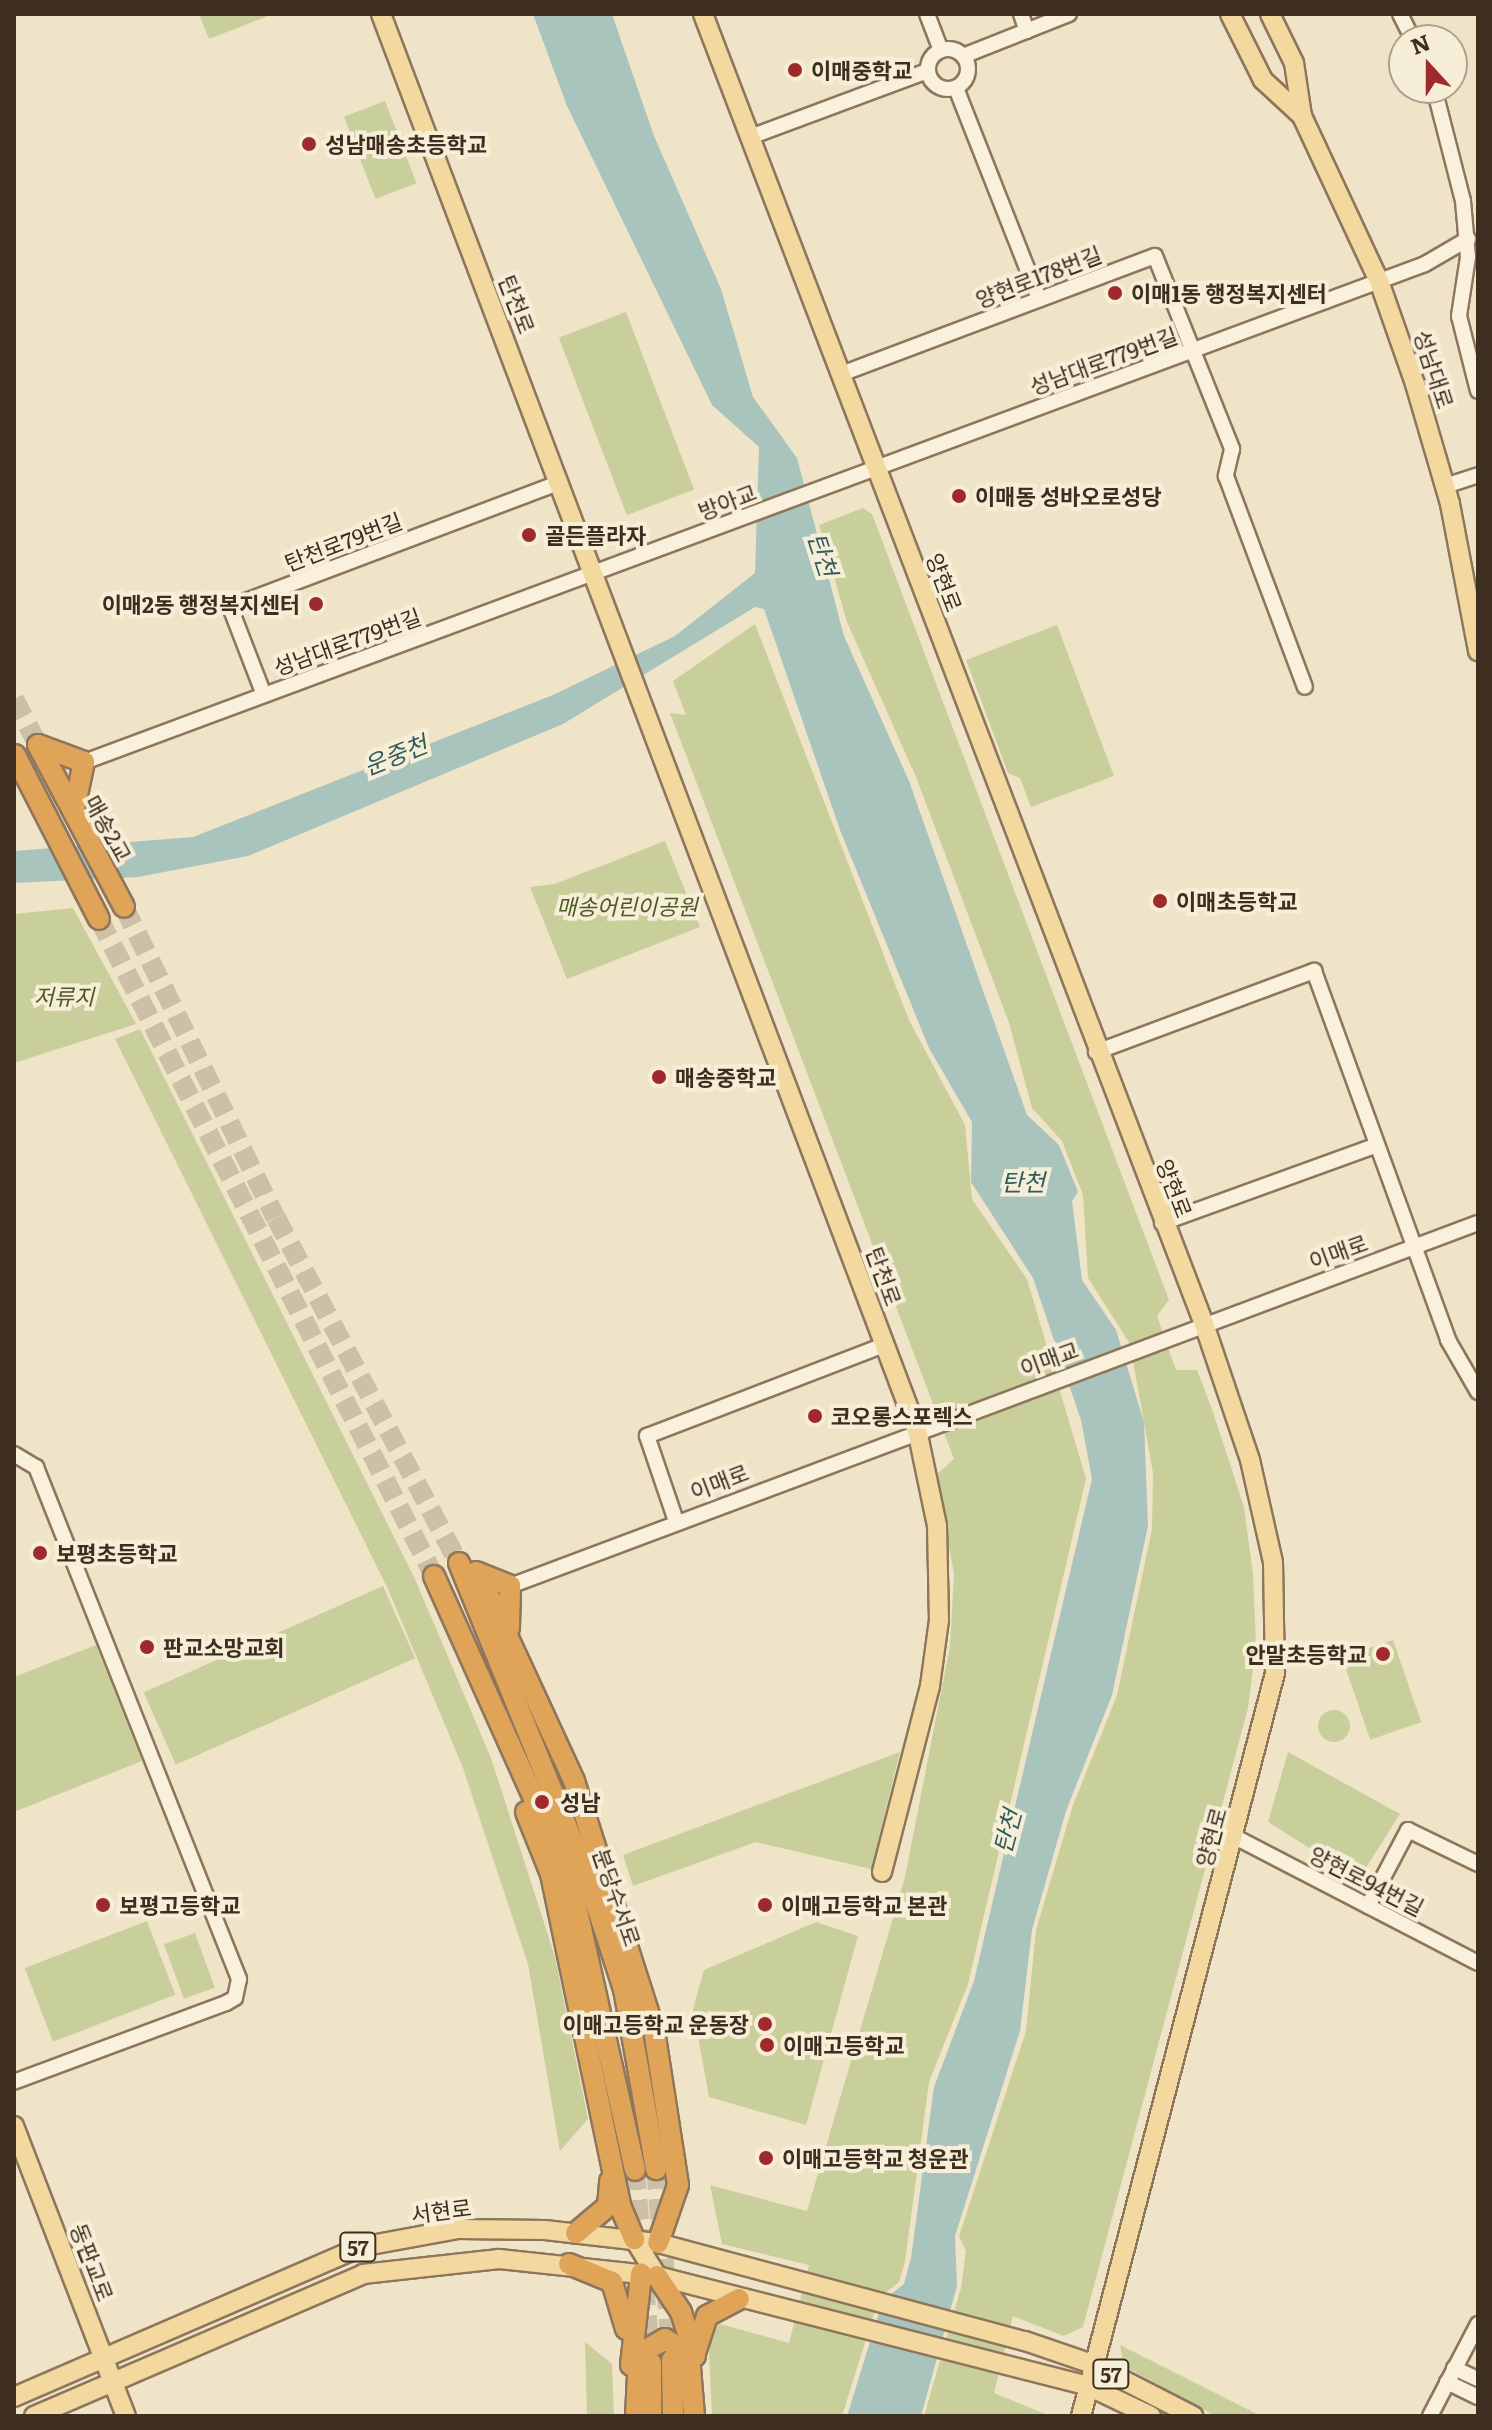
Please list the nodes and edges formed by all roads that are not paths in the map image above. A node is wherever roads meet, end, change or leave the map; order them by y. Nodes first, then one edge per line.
1 (381, 14) edge
2 (703, 14) edge
3 (927, 14) edge
4 (1021, 14) edge
5 (1069, 14) edge
6 (1230, 14) edge
7 (1270, 14) edge
8 (1027, 31) junction
9 (941, 50) junction
10 (963, 56) junction
11 (927, 71) junction
12 (956, 88) junction
13 (1440, 104) edge
14 (1302, 116) junction
15 (750, 137) junction
16 (1468, 239) junction
17 (1379, 281) junction
18 (1039, 299) junction
19 (1193, 350) junction
20 (841, 374) junction
21 (1478, 391) edge
22 (876, 467) junction
23 (1478, 475) edge
24 (843, 481) joint
25 (560, 482) junction
26 (1445, 486) junction
27 (626, 563) joint
28 (596, 575) junction
29 (1478, 651) edge
30 (1305, 687) dead end
31 (264, 695) junction
32 (15, 755) tunnel mouth
33 (84, 762) junction
34 (65, 783) junction
35 (122, 902) tunnel mouth
36 (99, 919) tunnel mouth
37 (1096, 1052) junction
38 (1375, 1146) junction
39 (1162, 1223) junction
40 (1478, 1223) edge
41 (1417, 1245) junction
42 (1204, 1324) junction
43 (1169, 1338) joint
44 (884, 1345) junction
45 (1478, 1392) edge
46 (944, 1420) joint
47 (917, 1430) junction
48 (14, 1454) edge
49 (676, 1521) junction
50 (478, 1573) junction
51 (434, 1576) tunnel mouth
52 (510, 1586) junction
53 (512, 1640) junction
54 (464, 1643) junction
55 (1235, 1837) junction
56 (1478, 1864) edge
57 (882, 1872) dead end
58 (1368, 1906) junction
59 (1478, 1963) edge
60 (14, 2082) edge
61 (14, 2126) edge
62 (612, 2165) junction
63 (656, 2169) tunnel mouth
64 (635, 2170) tunnel mouth
65 (576, 2233) junction
66 (634, 2239) junction
67 (651, 2263) junction
68 (569, 2264) junction
69 (739, 2299) junction
70 (1478, 2324) edge
71 (103, 2355) junction
72 (695, 2357) junction
73 (641, 2360) junction
74 (672, 2360) tunnel mouth
75 (1092, 2364) junction
76 (1454, 2368) junction
77 (1478, 2379) edge
78 (113, 2380) junction
79 (1447, 2382) junction
80 (1086, 2385) junction
81 (14, 2397) edge
82 (1478, 2397) edge
83 (34, 2416) edge
84 (126, 2416) edge
85 (626, 2416) edge
86 (636, 2416) edge
87 (651, 2416) edge
88 (673, 2416) edge
89 (696, 2416) edge
90 (1081, 2416) edge
91 (1151, 2416) edge
92 (1193, 2416) edge
93 (1430, 2416) edge

1 - 25 main road, 탄천로
2 - 15 main road, 양현로
3 - 9 street
4 - 8 street
5 - 8 street
6 - 14 main road, 성남대로
7 - 14 main road, 성남대로
8 - 10 street
9 - 10 street
9 - 11 street
10 - 12 street
11 - 12 street
11 - 15 street
12 - 18 street
13 - 16 street
14 - 17 main road, 성남대로
15 - 20 main road, 양현로
16 - 17 street, 성남대로779번길
16 - 21 street
17 - 19 street, 성남대로779번길
17 - 26 main road, 성남대로
18 - 19 street, 양현로178번길
18 - 20 street, 양현로178번길
19 - 22 street, 성남대로779번길
19 - 30 street
20 - 22 main road, 양현로
22 - 24 street, 성남대로779번길
22 - 37 main road, 양현로
23 - 26 street
24 - 27 street, 방아교
25 - 28 main road, 탄천로
25 - 31 street, 탄천로79번길
26 - 29 main road, 성남대로
27 - 28 street, 성남대로779번길
28 - 31 street, 성남대로779번길
28 - 44 main road, 탄천로
31 - 33 street, 성남대로779번길
32 - 36 highway
33 - 34 highway
33 - 34 highway
34 - 35 highway, 매송2교
37 - 38 street
37 - 39 main road, 양현로
38 - 39 street
38 - 41 street
39 - 42 main road, 양현로
40 - 41 street, 이매로
41 - 42 street, 이매로
41 - 45 street
42 - 43 street, 이매로
42 - 55 main road, 양현로
43 - 46 street, 이매교
44 - 47 main road, 탄천로
44 - 49 street
46 - 47 street, 이매로
47 - 49 street, 이매로
47 - 57 main road, 탄천로
48 - 60 street
49 - 52 street, 이매로
50 - 52 highway
50 - 53 highway
50 - 63 highway, 분당수서로
51 - 54 highway, 분당수서로
52 - 53 highway
53 - 67 highway
54 - 62 highway
54 - 64 highway, 분당수서로
55 - 58 street, 양현로94번길
55 - 75 main road, 양현로
56 - 58 street
58 - 59 street, 양현로94번길
61 - 71 main road, 동판교로
62 - 65 highway
62 - 66 highway
65 - 66 main road, 서현로 / 57
65 - 71 main road, 서현로 / 57
66 - 67 main road
67 - 68 main road, 57
67 - 69 main road, 57
67 - 72 highway
67 - 73 highway
67 - 75 main road, 57
68 - 73 highway
68 - 78 main road, 57
69 - 72 highway
69 - 80 main road, 57
70 - 76 street
71 - 78 main road, 동판교로
71 - 81 main road, 서현로
72 - 89 highway
73 - 85 highway
73 - 87 highway
74 - 88 highway
75 - 80 main road, 양현로
75 - 92 main road, 57
76 - 77 street
76 - 79 street
78 - 83 main road
78 - 84 main road, 동판교로
79 - 82 street
79 - 93 street
80 - 90 main road, 양현로
80 - 91 main road, 57
86 - 89 highway

